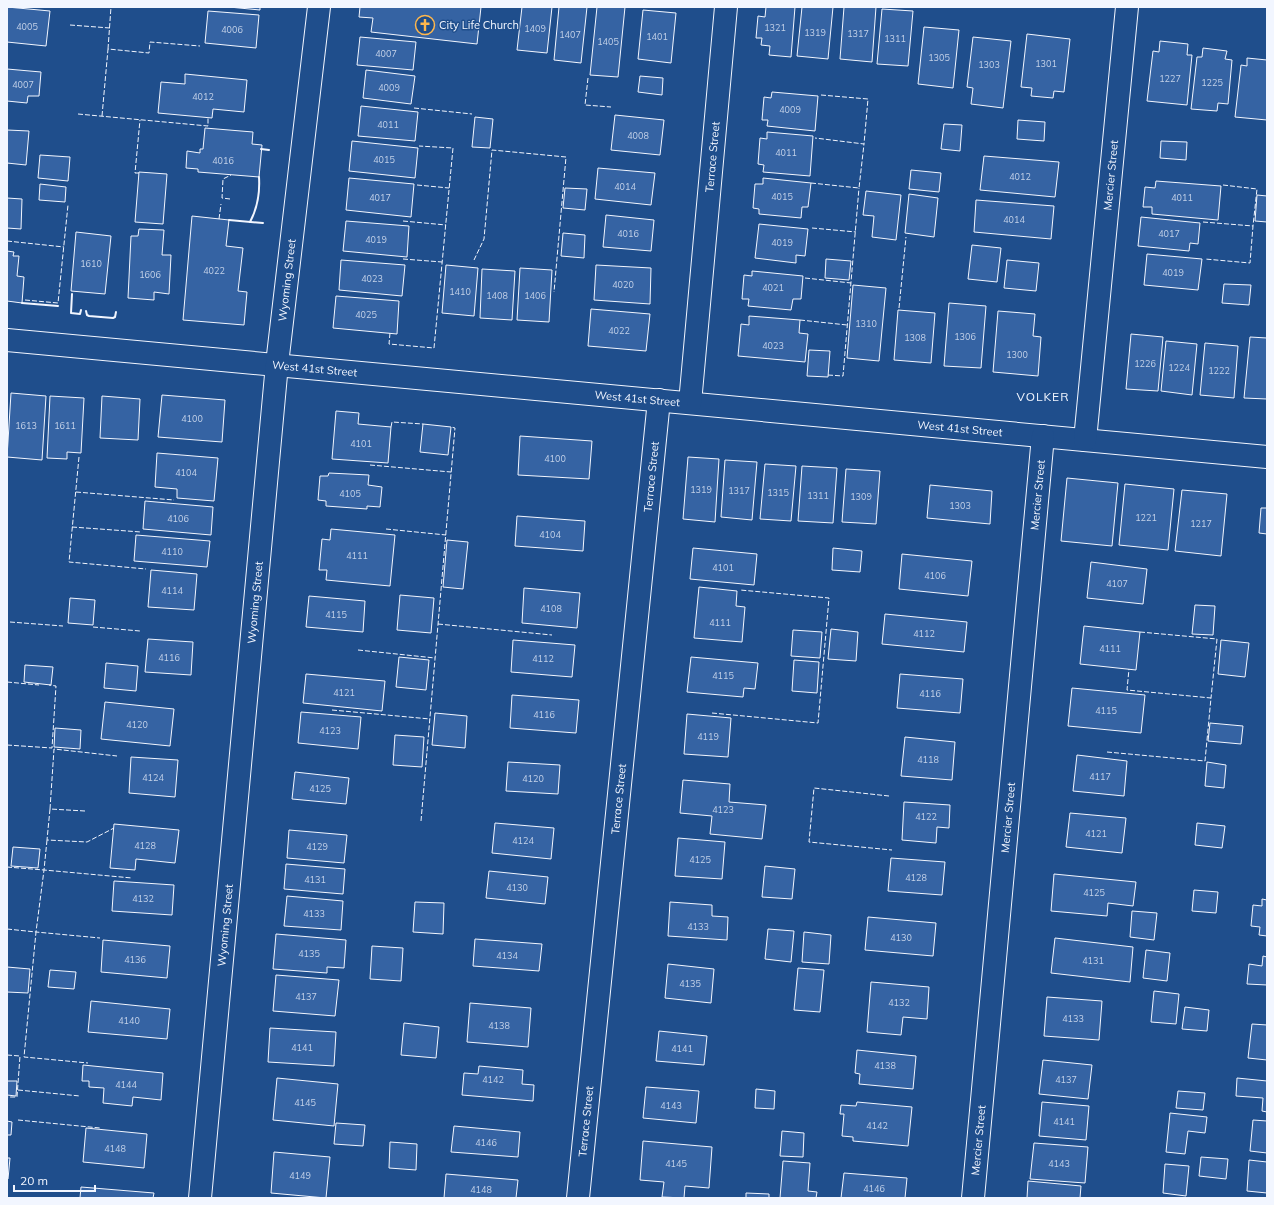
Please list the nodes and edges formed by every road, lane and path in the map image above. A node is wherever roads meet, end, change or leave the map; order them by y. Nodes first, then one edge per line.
1 (319, 7) edge
2 (726, 7) edge
3 (1127, 7) edge
4 (7, 340) edge
5 (277, 364) junction
6 (659, 400) junction
7 (690, 403) junction
8 (1043, 436) junction
9 (1085, 440) junction
10 (1267, 457) edge
11 (200, 1198) edge
12 (578, 1198) edge
13 (973, 1198) edge

1 - 5 street, Wyoming Street
2 - 7 street, Terrace Street
3 - 9 street, Mercier Street
4 - 5 street, West 41st Street
5 - 6 street, West 41st Street
5 - 11 street, Wyoming Street
6 - 7 street, West 41st Street
6 - 12 street, Terrace Street
7 - 8 street, West 41st Street
8 - 9 street, West 41st Street
8 - 13 street, Mercier Street
9 - 10 street, West 41st Street

